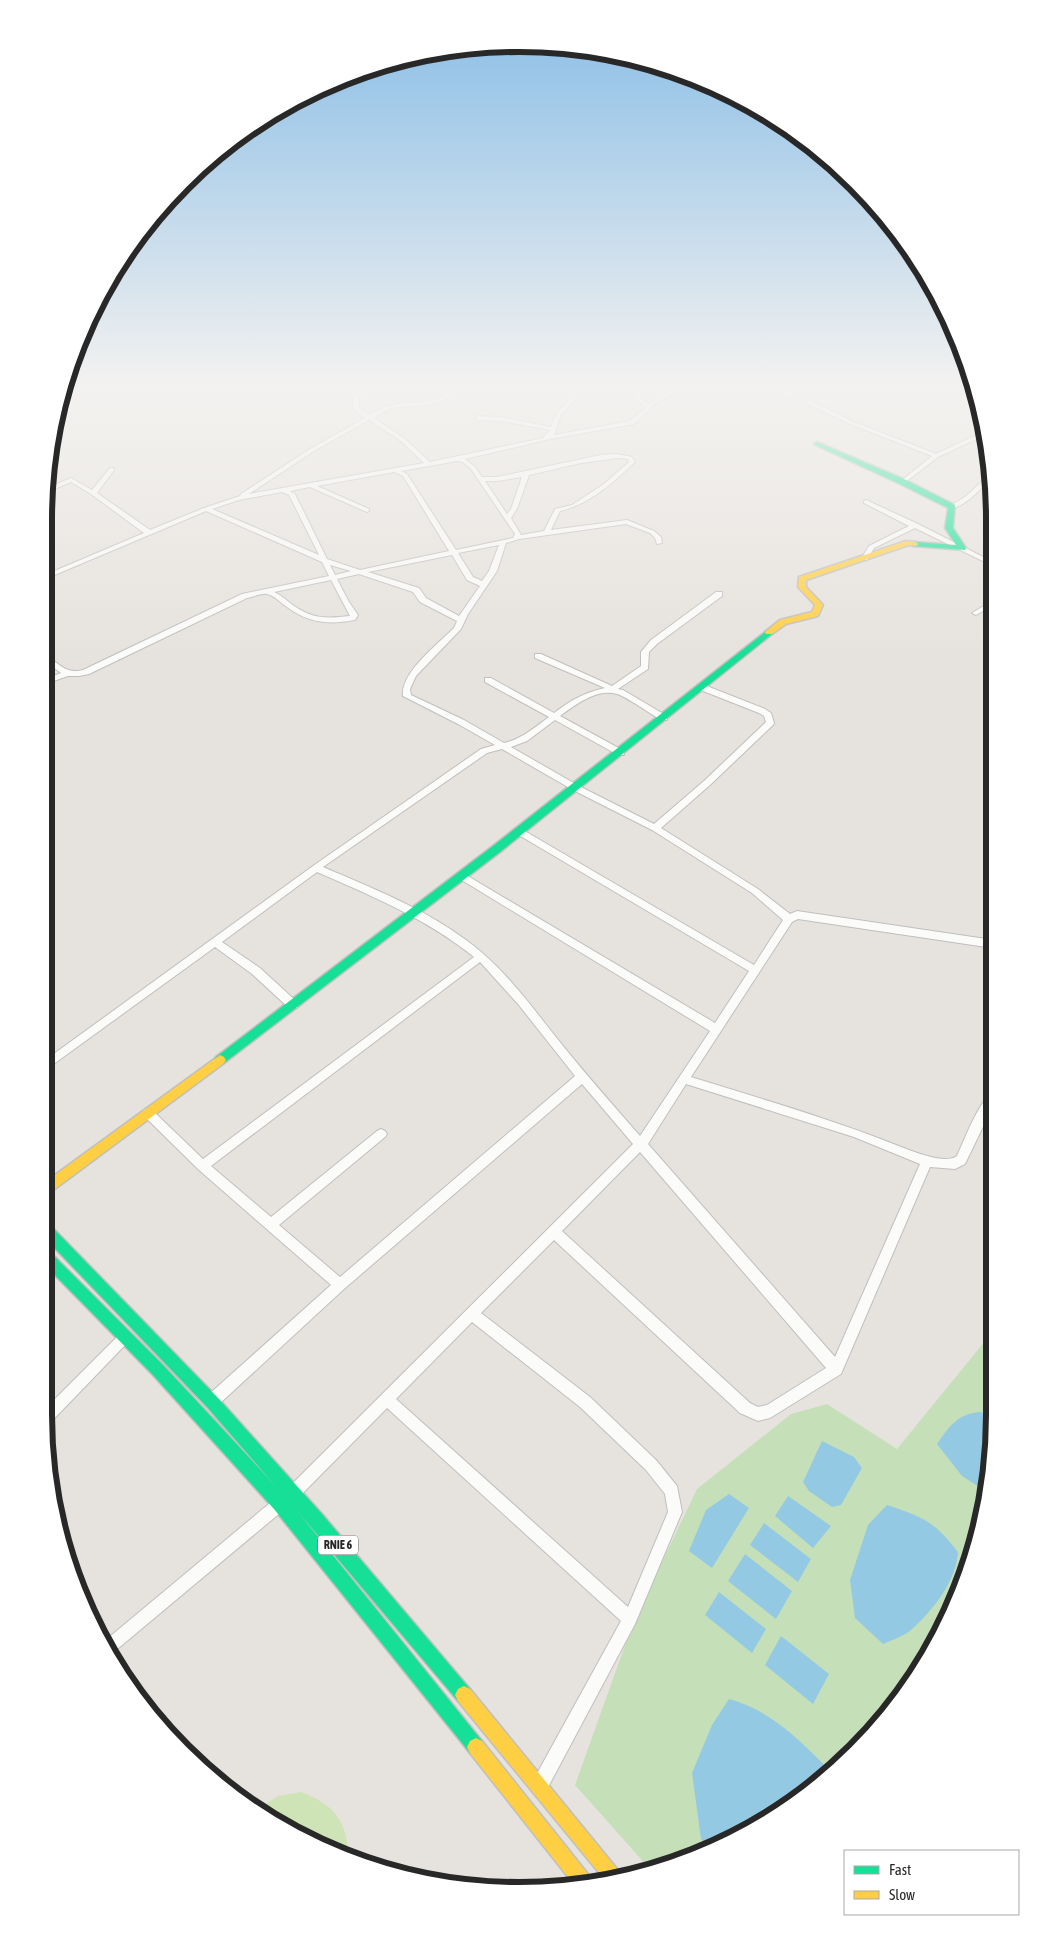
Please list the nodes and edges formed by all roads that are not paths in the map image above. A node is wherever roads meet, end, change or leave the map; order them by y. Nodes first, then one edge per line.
1 (107, 475) edge
2 (273, 475) edge
3 (363, 475) edge
4 (405, 475) edge
5 (477, 475) edge
6 (519, 475) edge
7 (526, 475) edge
8 (617, 475) edge
9 (888, 475) edge
10 (912, 475) edge
11 (480, 479) junction
12 (985, 481) edge
13 (903, 482) junction
14 (309, 485) junction
15 (53, 488) edge
16 (283, 490) junction
17 (93, 493) junction
18 (238, 498) junction
19 (866, 502) dead end
20 (952, 507) junction
21 (206, 509) junction
22 (367, 510) dead end
23 (508, 519) junction
24 (916, 525) junction
25 (547, 532) junction
26 (149, 533) junction
27 (518, 537) junction
28 (503, 542) junction
29 (659, 543) dead end
30 (962, 548) junction
31 (453, 552) junction
32 (865, 559) junction
33 (986, 559) edge
34 (326, 561) junction
35 (359, 572) junction
36 (52, 574) edge
37 (334, 577) junction
38 (484, 585) junction
39 (267, 592) junction
40 (719, 594) dead end
41 (986, 607) edge
42 (976, 614) dead end
43 (461, 620) junction
44 (538, 656) dead end
45 (52, 663) edge
46 (66, 674) junction
47 (52, 679) edge
48 (488, 680) dead end
49 (701, 686) junction
50 (613, 689) junction
51 (555, 717) junction
52 (664, 718) junction
53 (501, 747) junction
54 (621, 753) junction
55 (576, 788) junction
56 (654, 828) junction
57 (520, 832) junction
58 (316, 868) junction
59 (463, 877) junction
60 (418, 912) junction
61 (789, 919) junction
62 (214, 942) junction
63 (986, 943) edge
64 (480, 957) junction
65 (755, 970) junction
66 (292, 1006) junction
67 (716, 1029) junction
68 (52, 1062) edge
69 (582, 1077) junction
70 (684, 1079) junction
71 (986, 1108) edge
72 (148, 1113) junction
73 (381, 1134) dead end
74 (642, 1143) junction
75 (927, 1162) junction
76 (203, 1166) junction
77 (52, 1185) edge
78 (270, 1225) junction
79 (554, 1232) junction
80 (52, 1236) edge
81 (52, 1262) edge
82 (56, 1266) junction
83 (52, 1270) edge
84 (340, 1285) junction
85 (472, 1314) junction
86 (125, 1337) junction
87 (836, 1369) junction
88 (386, 1399) junction
89 (212, 1401) junction
90 (52, 1411) edge
91 (292, 1492) junction
92 (280, 1503) junction
93 (630, 1619) junction
94 (112, 1644) edge
95 (540, 1786) junction
96 (611, 1874) edge
97 (581, 1879) edge

1 - 17 street
2 - 18 street
3 - 14 street
4 - 31 street
5 - 11 street
6 - 11 street
7 - 23 street
8 - 25 street
9 - 13 street
10 - 13 street
11 - 23 street
12 - 20 street
13 - 20 street
14 - 16 street
14 - 22 street
15 - 17 street
16 - 18 street
16 - 34 street
17 - 26 street
18 - 21 street
19 - 24 street
20 - 30 street
21 - 26 street
21 - 34 street
23 - 27 street
24 - 30 street
24 - 32 street
25 - 27 street
25 - 29 street
26 - 36 street
27 - 28 street
28 - 31 street
28 - 38 street
30 - 32 street
30 - 33 street
31 - 35 street
31 - 38 street
32 - 49 street
34 - 35 street
34 - 37 street
35 - 37 street
35 - 43 street
37 - 39 street
37 - 39 street
38 - 43 street
39 - 46 street
40 - 50 street
41 - 42 street
43 - 53 street
44 - 50 street
45 - 46 street
46 - 47 street
48 - 51 street
49 - 52 street
49 - 56 street
50 - 51 street
50 - 52 street
51 - 53 street
51 - 54 street
52 - 54 street
53 - 55 street
53 - 58 street
54 - 55 street
55 - 56 street
55 - 57 street
56 - 61 street
57 - 59 street
57 - 65 street
58 - 60 street
58 - 62 street
59 - 60 street
59 - 67 street
60 - 64 street
60 - 66 street
61 - 63 street
61 - 65 street
62 - 66 street
62 - 68 street
64 - 69 street
64 - 76 street
65 - 67 street
66 - 72 street
67 - 70 street
69 - 74 street
69 - 84 street
70 - 74 street
70 - 75 street
71 - 75 street
72 - 76 street
72 - 77 street
73 - 78 street
74 - 79 street
74 - 87 street
75 - 87 street
76 - 78 street
78 - 84 street
79 - 85 street
79 - 87 street
80 - 89 street, RNIE 6
81 - 82 street, RNIE 6
82 - 83 street
82 - 86 street, RNIE 6
84 - 89 street
85 - 88 street
85 - 93 street
86 - 90 street
86 - 92 street, RNIE 6
88 - 91 street
88 - 93 street
89 - 91 street, RNIE 6
91 - 92 street
91 - 95 street, RNIE 6
92 - 94 street
92 - 97 street, RNIE 6
93 - 95 street
95 - 96 street, RNIE 6

